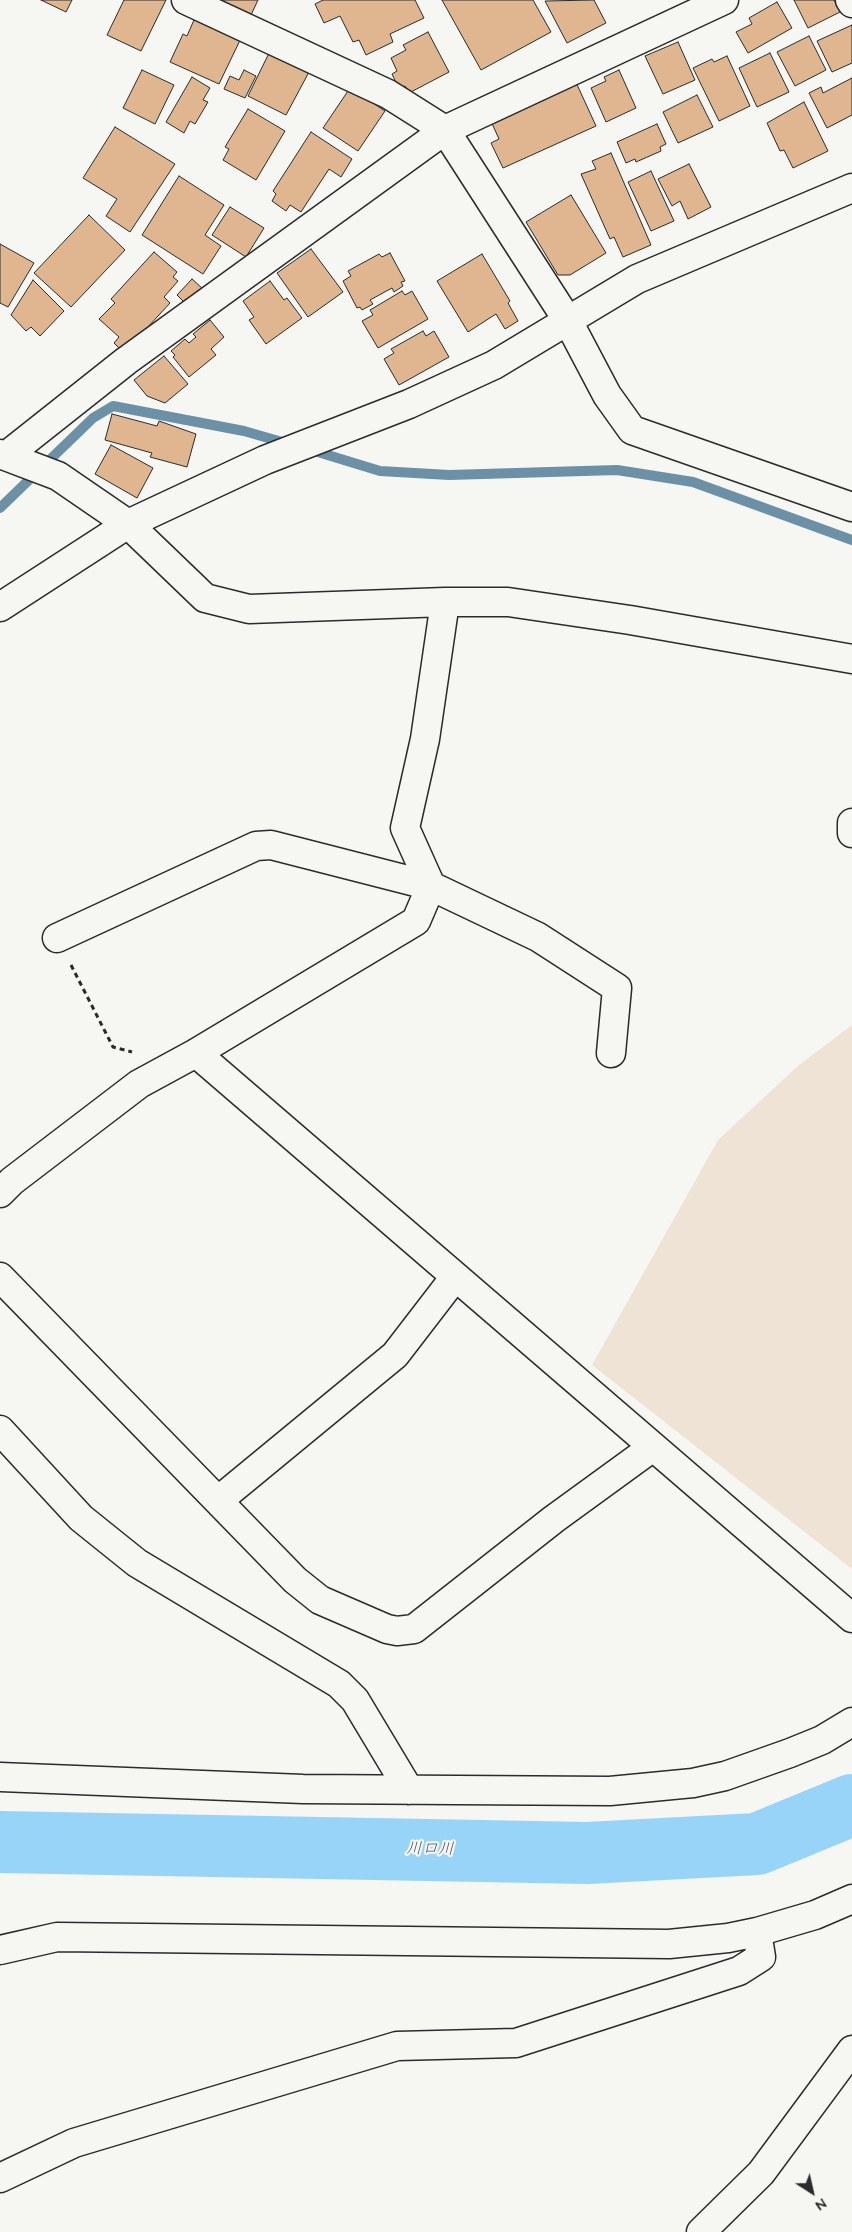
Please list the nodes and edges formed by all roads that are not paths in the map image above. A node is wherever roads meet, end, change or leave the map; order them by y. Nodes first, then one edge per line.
1 (186, 0) edge
2 (724, 0) edge
3 (445, 130) junction
4 (852, 188) edge
5 (568, 321) junction
6 (7, 457) edge
7 (852, 507) edge
8 (128, 524) junction
9 (445, 602) junction
10 (0, 607) edge
11 (851, 663) edge
12 (852, 823) edge
13 (852, 834) edge
14 (431, 886) junction
15 (57, 938) road end
16 (611, 1053) dead end
17 (186, 1058) junction
18 (0, 1193) edge
19 (0, 1277) edge
20 (455, 1277) junction
21 (0, 1430) edge
22 (652, 1447) junction
23 (218, 1500) junction
24 (852, 1618) edge
25 (852, 1722) edge
26 (0, 1778) edge
27 (409, 1790) junction
28 (852, 1899) edge
29 (757, 1932) junction
30 (0, 1950) edge
31 (852, 2050) edge
32 (0, 2178) edge
33 (701, 2232) edge

1 - 3 street
2 - 3 street
3 - 5 street
3 - 6 street
4 - 5 street
5 - 7 street
5 - 8 street
6 - 8 street
8 - 9 street
8 - 10 street
9 - 11 street
9 - 14 street
12 - 13 street
14 - 15 street
14 - 16 street
14 - 17 street
17 - 18 street
17 - 20 street
19 - 23 street
20 - 22 street
20 - 23 street
21 - 27 street
22 - 23 street
22 - 24 street
25 - 27 street
26 - 27 street
28 - 29 street
29 - 30 street
29 - 32 street
31 - 33 street

